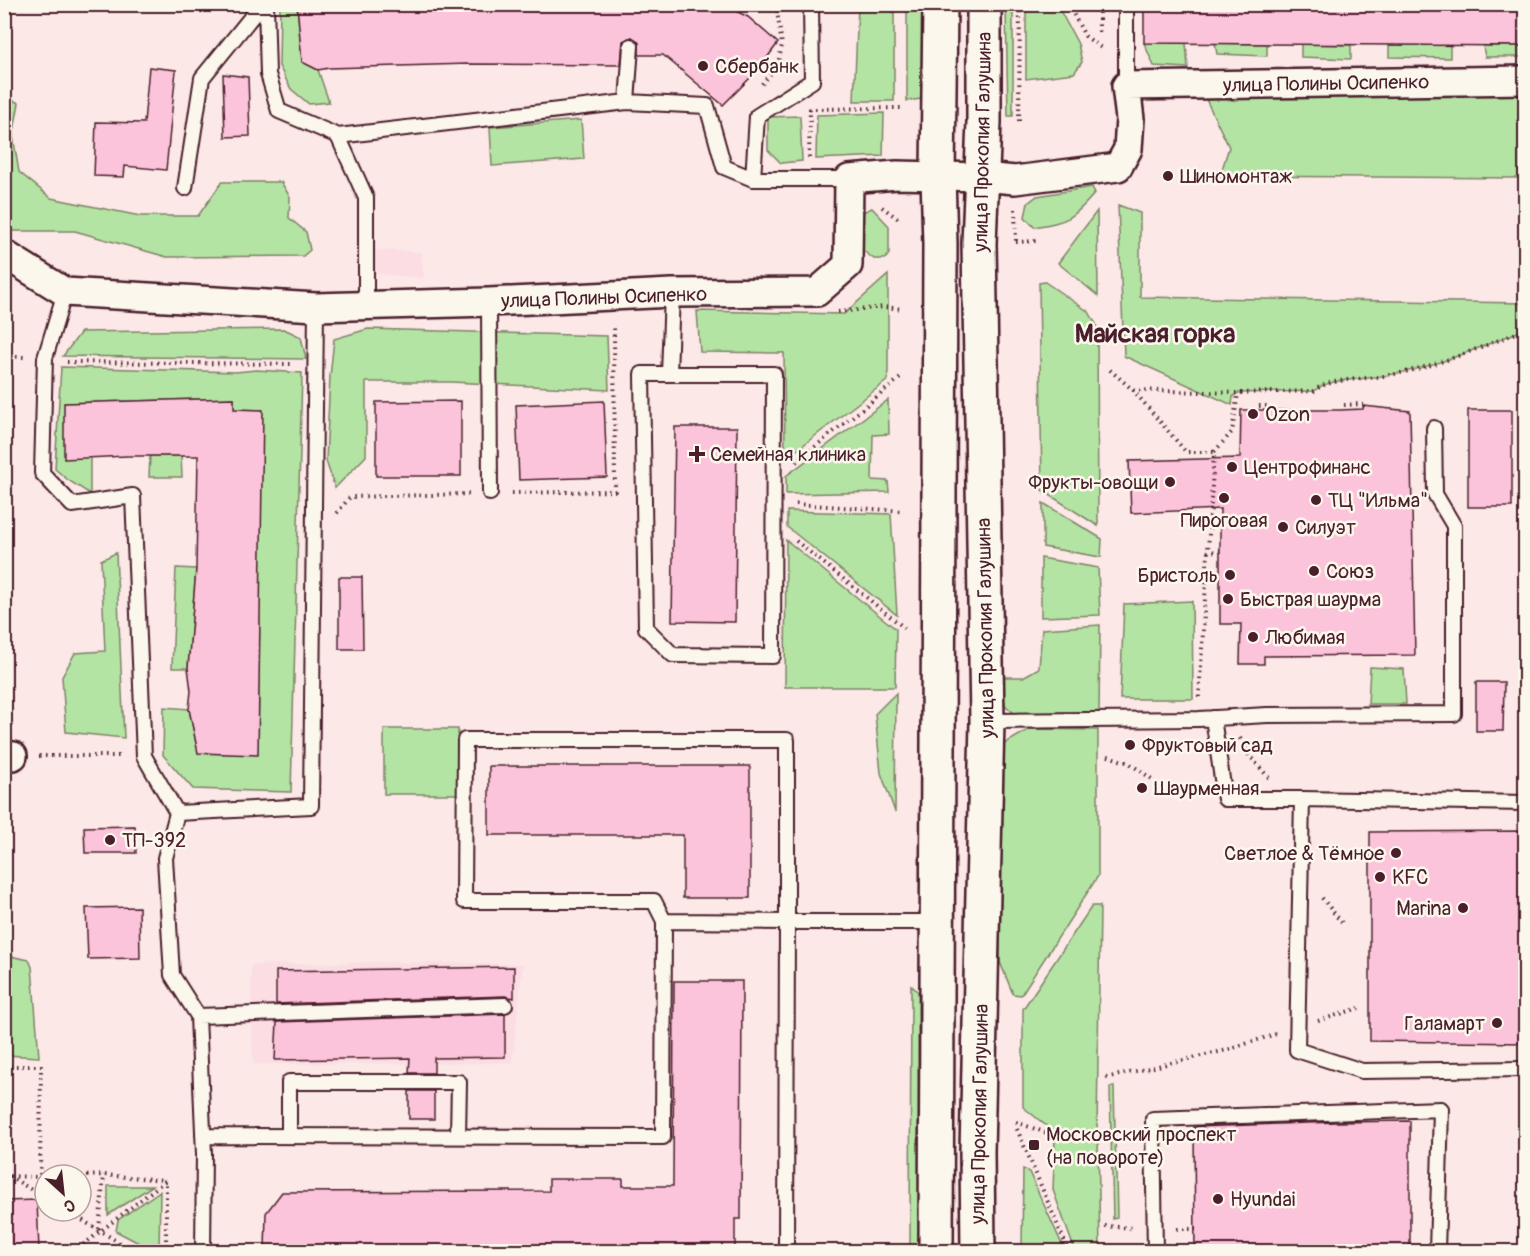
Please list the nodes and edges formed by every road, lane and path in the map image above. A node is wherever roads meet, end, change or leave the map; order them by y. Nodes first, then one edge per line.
1 (264, 4) edge
2 (776, 4) edge
3 (811, 4) edge
4 (940, 4) edge
5 (984, 4) edge
6 (1020, 4) edge
7 (1068, 4) edge
8 (1099, 4) edge
9 (1126, 4) edge
10 (1099, 32) dead end
11 (631, 46) dead end
12 (1104, 50) dead end
13 (1526, 80) edge
14 (1126, 86) junction
15 (760, 87) dead end
16 (627, 102) junction
17 (901, 108) dead end
18 (1018, 123) dead end
19 (338, 136) junction
20 (809, 160) dead end
21 (938, 176) junction
22 (983, 177) junction
23 (753, 179) junction
24 (849, 179) junction
25 (185, 188) dead end
26 (1015, 200) dead end
27 (877, 203) dead end
28 (900, 220) dead end
29 (1016, 242) junction
30 (1036, 242) dead end
31 (1005, 243) dead end
32 (4, 254) edge
33 (65, 292) junction
34 (672, 293) junction
35 (489, 302) junction
36 (366, 305) junction
37 (316, 307) junction
38 (614, 318) dead end
39 (1526, 328) edge
40 (1110, 370) dead end
41 (669, 374) junction
42 (903, 376) dead end
43 (1132, 390) junction
44 (1238, 393) junction
45 (1363, 404) dead end
46 (1344, 405) dead end
47 (1259, 406) dead end
48 (1271, 406) dead end
49 (1434, 428) dead end
50 (1214, 452) junction
51 (774, 480) junction
52 (490, 493) junction
53 (350, 497) dead end
54 (774, 502) junction
55 (903, 511) dead end
56 (774, 524) junction
57 (1220, 551) dead end
58 (1207, 552) junction
59 (908, 631) dead end
60 (1206, 718) junction
61 (987, 721) junction
62 (1237, 733) dead end
63 (9, 755) edge
64 (144, 756) junction
65 (1108, 756) dead end
66 (1266, 775) dead end
67 (1152, 779) dead end
68 (1302, 799) junction
69 (1526, 803) edge
70 (177, 813) junction
71 (664, 921) junction
72 (787, 922) junction
73 (937, 922) junction
74 (505, 1005) dead end
75 (1359, 1008) dead end
76 (198, 1016) junction
77 (1298, 1027) junction
78 (4, 1066) edge
79 (1526, 1069) edge
80 (1106, 1078) dead end
81 (1016, 1122) dead end
82 (1017, 1130) dead end
83 (203, 1136) junction
84 (289, 1136) junction
85 (458, 1136) junction
86 (1104, 1136) dead end
87 (43, 1163) edge
88 (6, 1175) edge
89 (93, 1175) edge
90 (104, 1175) junction
91 (33, 1176) edge
92 (166, 1180) junction
93 (33, 1191) edge
94 (88, 1223) edge
95 (1105, 1226) dead end
96 (1120, 1227) dead end
97 (99, 1230) junction
98 (74, 1251) edge
99 (135, 1251) edge
100 (166, 1251) edge
101 (203, 1251) edge
102 (786, 1251) edge
103 (936, 1251) edge
104 (978, 1251) edge
105 (1069, 1251) edge
106 (1155, 1251) edge
107 (1437, 1251) edge

1 - 19 lane
1 - 25 lane
2 - 15 path
3 - 23 lane
4 - 21 main road, улица Прокопия Галушина
5 - 22 main road, улица Прокопия Галушина
6 - 18 path
7 - 12 path
8 - 10 path
9 - 14 lane
11 - 16 lane
13 - 14 street, улица Полины Осипенко
14 - 22 street
16 - 19 lane
16 - 23 lane
17 - 20 path
19 - 36 lane
21 - 22 street
21 - 24 street
21 - 73 main road, улица Прокопия Галушина
22 - 61 main road, улица Прокопия Галушина
23 - 24 lane
24 - 34 street, улица Полины Осипенко
26 - 29 path
27 - 28 path
29 - 30 path
29 - 31 path
32 - 33 street, улица Полины Осипенко
33 - 37 street, улица Полины Осипенко
33 - 64 lane
34 - 35 street, улица Полины Осипенко
34 - 41 lane
35 - 36 street, улица Полины Осипенко
35 - 52 lane
36 - 37 street, улица Полины Осипенко
37 - 70 lane
38 - 52 path
39 - 44 path
40 - 43 path
41 - 51 lane
41 - 56 lane
42 - 51 path
43 - 44 path
43 - 50 path
44 - 50 path
45 - 46 path
47 - 48 path
49 - 60 lane
50 - 58 path
51 - 54 lane
52 - 53 path
54 - 55 path
54 - 56 lane
56 - 59 path
57 - 58 path
58 - 60 path
60 - 61 lane
60 - 68 lane
61 - 104 main road, улица Прокопия Галушина
62 - 66 path
63 - 64 path
64 - 70 lane
65 - 67 path
68 - 69 lane
68 - 77 lane
70 - 76 lane
71 - 72 lane
71 - 72 lane
71 - 85 lane
72 - 73 lane
72 - 102 lane
73 - 103 main road, улица Прокопия Галушина
74 - 76 lane
75 - 77 path
76 - 83 lane
77 - 79 lane
77 - 80 path
78 - 87 path
81 - 86 path
82 - 105 path
83 - 84 lane
83 - 101 lane
84 - 85 lane
84 - 85 lane
88 - 91 path
88 - 93 path
89 - 90 path
90 - 92 path
90 - 97 path
92 - 97 path
92 - 100 path
94 - 97 path
95 - 96 path
97 - 98 path
97 - 99 path
106 - 107 lane

